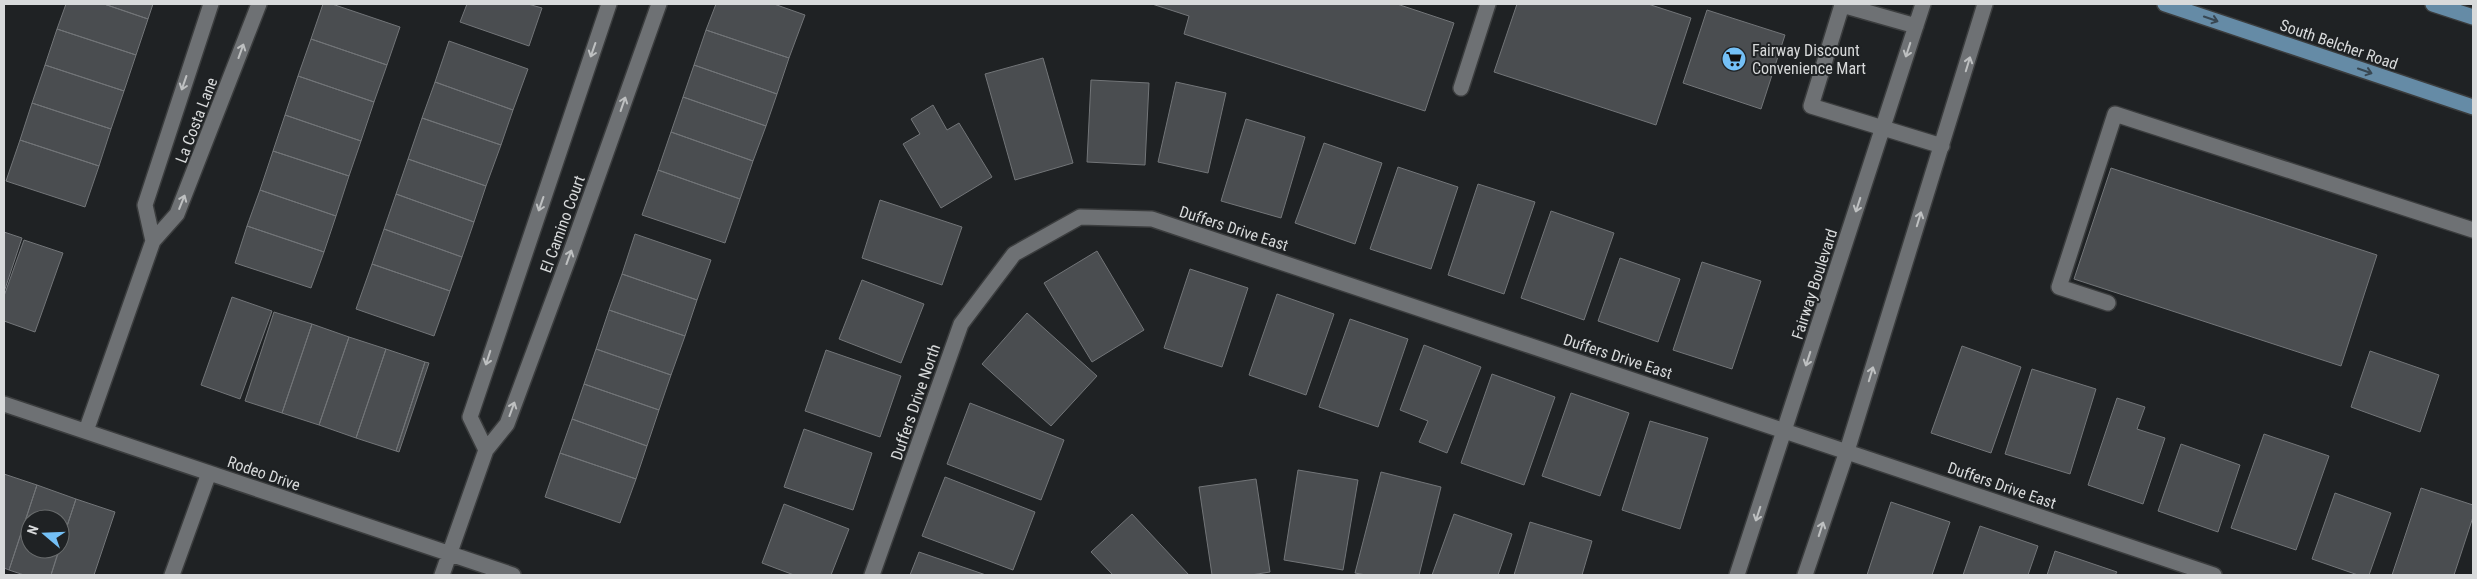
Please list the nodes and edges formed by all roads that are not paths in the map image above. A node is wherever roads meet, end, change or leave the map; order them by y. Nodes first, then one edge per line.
1 (211, 4) edge
2 (259, 4) edge
3 (609, 4) edge
4 (659, 4) edge
5 (1488, 4) edge
6 (1840, 4) edge
7 (1923, 4) edge
8 (1985, 4) edge
9 (2165, 4) edge
10 (2433, 4) edge
11 (2473, 17) edge
12 (1916, 26) junction
13 (1461, 88) dead end
14 (2473, 107) edge
15 (1883, 127) junction
16 (1942, 146) junction
17 (2473, 230) edge
18 (153, 241) junction
19 (1014, 254) joint
20 (2108, 303) dead end
21 (4, 404) edge
22 (86, 431) junction
23 (1785, 431) junction
24 (486, 450) junction
25 (1846, 451) junction
26 (208, 472) junction
27 (450, 554) junction
28 (172, 575) edge
29 (442, 575) edge
30 (513, 575) edge
31 (872, 575) edge
32 (1738, 575) edge
33 (1805, 575) edge
34 (2214, 575) edge

1 -> 18 street, La Costa Lane
18 -> 2 street, La Costa Lane
3 -> 24 street, El Camino Court
24 -> 4 street, El Camino Court
5 - 13 street
6 - 12 street
6 - 15 street
7 - 12 street, Fairway Boulevard
16 -> 8 street
9 -> 14 main road, South Belcher Road
10 - 11 main road
12 -> 15 street, Fairway Boulevard
15 - 16 street
15 -> 23 street, Fairway Boulevard
25 -> 16 street
17 - 20 street
18 - 22 street, La Costa Lane
19 - 23 street, Duffers Drive East
19 - 31 street, Duffers Drive North
21 - 22 street, Rodeo Drive
22 - 26 street, Rodeo Drive
23 - 25 street, Duffers Drive East
23 -> 32 street, Fairway Boulevard
24 - 27 street, El Camino Court
33 -> 25 street
25 - 34 street, Duffers Drive East
26 - 27 street, Rodeo Drive
26 - 28 street
27 - 29 street, El Camino Court
27 - 30 street, Rodeo Drive

